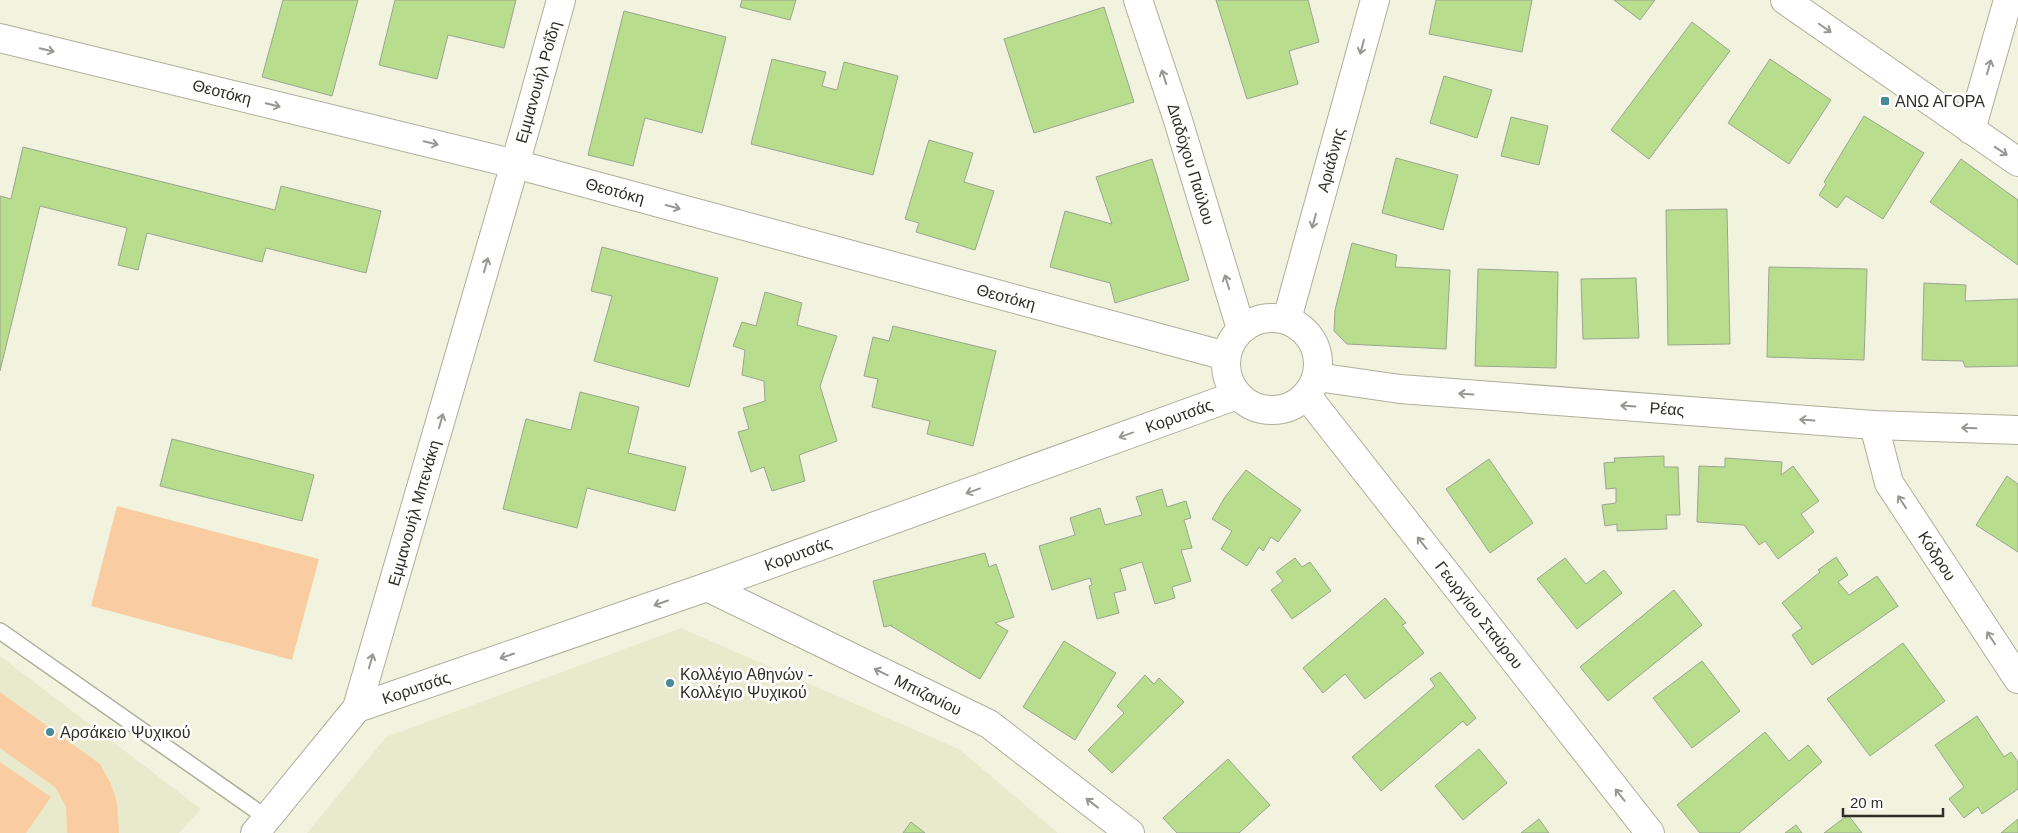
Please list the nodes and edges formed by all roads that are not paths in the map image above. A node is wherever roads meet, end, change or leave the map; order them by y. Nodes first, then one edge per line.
1 (561, 0) edge
2 (1138, 0) edge
3 (1375, 0) edge
4 (1785, 0) edge
5 (2008, 0) edge
6 (0, 38) edge
7 (1971, 130) junction
8 (2018, 162) edge
9 (515, 164) junction
10 (1288, 319) junction
11 (1241, 329) junction
12 (1226, 356) junction
13 (1312, 387) junction
14 (1237, 395) junction
15 (1874, 425) junction
16 (2018, 430) edge
17 (707, 587) junction
18 (0, 631) edge
19 (2018, 678) edge
20 (358, 708) junction
21 (267, 828) edge
22 (1130, 833) edge
23 (1650, 833) edge

1 - 9 street, Εμμανουήλ Ροΐδη
11 -> 2 street, Διαδόχου Παύλου
3 -> 10 street, Αριάδνης
4 -> 7 street
7 -> 5 street
6 -> 9 street, Θεοτόκη
7 -> 8 street
9 -> 12 street, Θεοτόκη
20 -> 9 street, Εμμανουήλ Μπενάκη
10 - 11 street
10 - 13 street
11 - 12 street
12 - 14 street
13 - 14 street
15 -> 13 street, Ρέας
23 -> 13 street, Γεωργίου Σταύρου
14 -> 17 street, Κορυτσάς
16 -> 15 street, Ρέας
19 -> 15 street, Κόδρου
17 -> 20 street, Κορυτσάς
22 -> 17 street, Μπιζανίου
18 - 21 lane
20 - 21 street, Εμμανουήλ Μπενάκη

